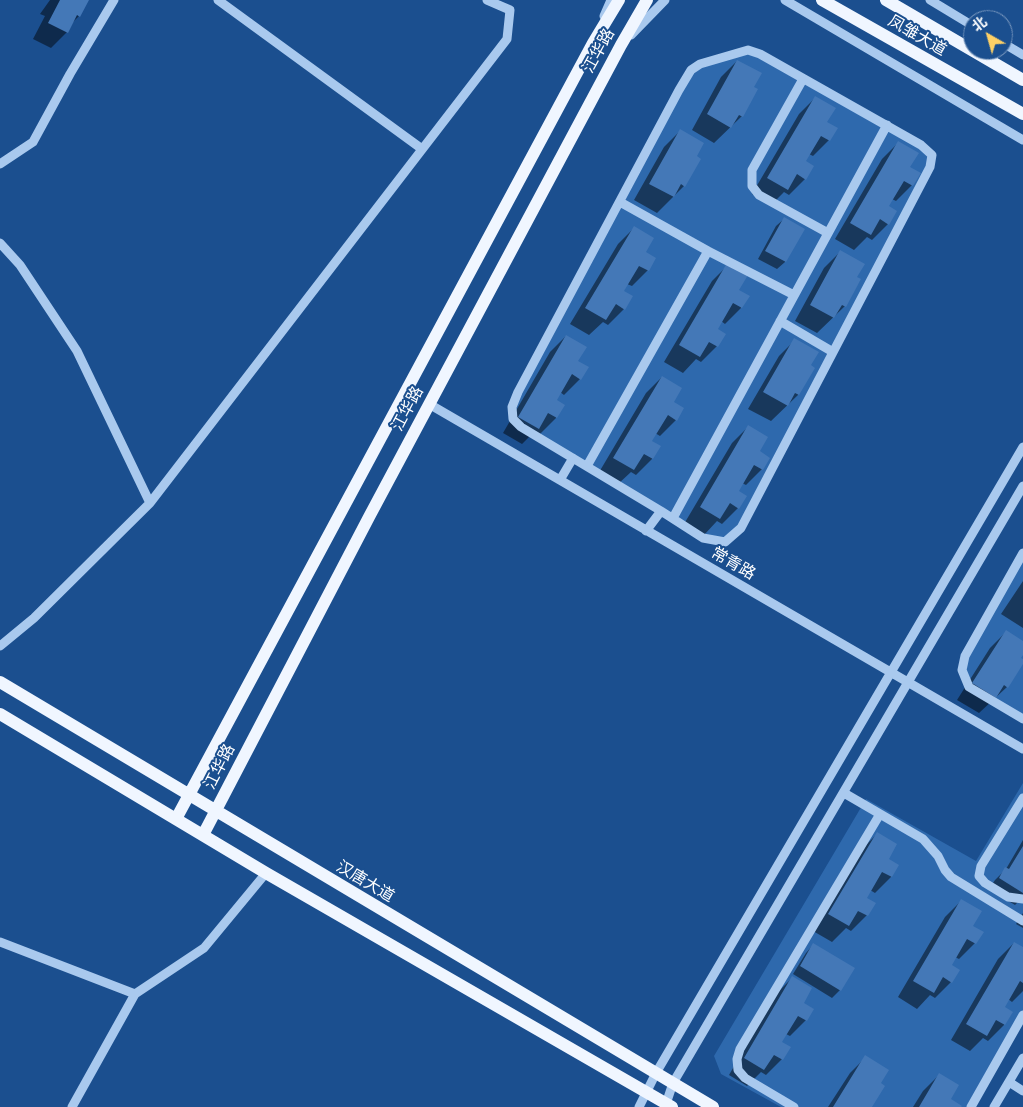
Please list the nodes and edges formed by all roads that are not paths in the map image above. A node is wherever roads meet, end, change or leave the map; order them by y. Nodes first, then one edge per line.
1 (114, 0) edge
2 (218, 0) edge
3 (487, 0) edge
4 (610, 0) edge
5 (619, 0) edge
6 (647, 0) edge
7 (665, 0) edge
8 (822, 0) edge
9 (886, 0) edge
10 (930, 0) edge
11 (789, 2) edge
12 (963, 20) edge
13 (593, 43) junction
14 (621, 45) junction
15 (803, 79) junction
16 (1023, 80) edge
17 (1022, 114) edge
18 (886, 125) junction
19 (1023, 140) edge
20 (422, 148) junction
21 (0, 164) edge
22 (620, 202) junction
23 (828, 233) junction
24 (0, 243) edge
25 (708, 250) junction
26 (794, 295) junction
27 (780, 321) junction
28 (833, 352) junction
29 (429, 404) junction
30 (1023, 447) edge
31 (573, 458) junction
32 (586, 466) junction
33 (560, 480) junction
34 (1023, 486) edge
35 (150, 503) junction
36 (660, 511) junction
37 (673, 518) junction
38 (646, 531) junction
39 (1023, 553) edge
40 (0, 646) edge
41 (891, 673) junction
42 (0, 682) edge
43 (909, 683) junction
44 (0, 714) edge
45 (1023, 719) edge
46 (1023, 749) edge
47 (844, 793) junction
48 (188, 796) junction
49 (1023, 798) edge
50 (215, 812) junction
51 (880, 814) junction
52 (176, 819) junction
53 (202, 835) junction
54 (266, 873) junction
55 (1023, 898) edge
56 (1023, 921) edge
57 (0, 942) edge
58 (135, 994) junction
59 (1023, 1015) edge
60 (1023, 1058) edge
61 (656, 1073) junction
62 (1009, 1082) junction
63 (673, 1083) junction
64 (1023, 1091) edge
65 (647, 1093) junction
66 (668, 1106) edge
67 (72, 1107) edge
68 (639, 1107) edge
69 (714, 1107) edge
70 (794, 1107) edge
71 (971, 1107) edge
72 (994, 1107) edge

1 - 21 street
2 - 20 street
3 - 20 street
4 - 13 street
5 - 13 main road, 江华路
6 - 14 main road, 江华路
7 - 14 street
8 - 17 main road, 凤雏大道
9 - 16 main road, 凤雏大道
10 - 12 street
11 - 19 street
13 - 48 main road, 江华路
14 - 29 main road, 江华路
15 - 18 street
15 - 22 street
15 - 23 street
18 - 23 street
18 - 28 street
20 - 35 street
22 - 25 street
22 - 31 street
23 - 26 street
24 - 35 street
25 - 26 street
25 - 32 street
26 - 27 street
27 - 28 street
27 - 37 street
28 - 37 street
29 - 33 street, 常青路
29 - 50 main road, 江华路
30 - 41 street
31 - 32 street
31 - 33 street
32 - 36 street
33 - 38 street, 常青路
34 - 43 street
35 - 40 street
36 - 37 street
36 - 38 street
38 - 41 street, 常青路
39 - 45 street
41 - 43 street, 常青路
41 - 61 street
42 - 48 main road, 汉唐大道
43 - 46 street, 常青路
43 - 47 street
44 - 52 main road
47 - 51 street
47 - 63 street
48 - 50 main road, 汉唐大道
48 - 52 main road, 江华路
49 - 55 street
50 - 53 main road, 江华路
50 - 61 main road, 汉唐大道
51 - 56 street
51 - 70 street
52 - 53 main road
53 - 54 main road
54 - 58 street
54 - 65 main road
57 - 58 street
58 - 67 street
59 - 71 street
60 - 62 street
61 - 63 main road, 汉唐大道
61 - 65 street
62 - 64 street
62 - 72 street
63 - 66 street
63 - 69 main road, 汉唐大道
65 - 66 main road
65 - 68 street

